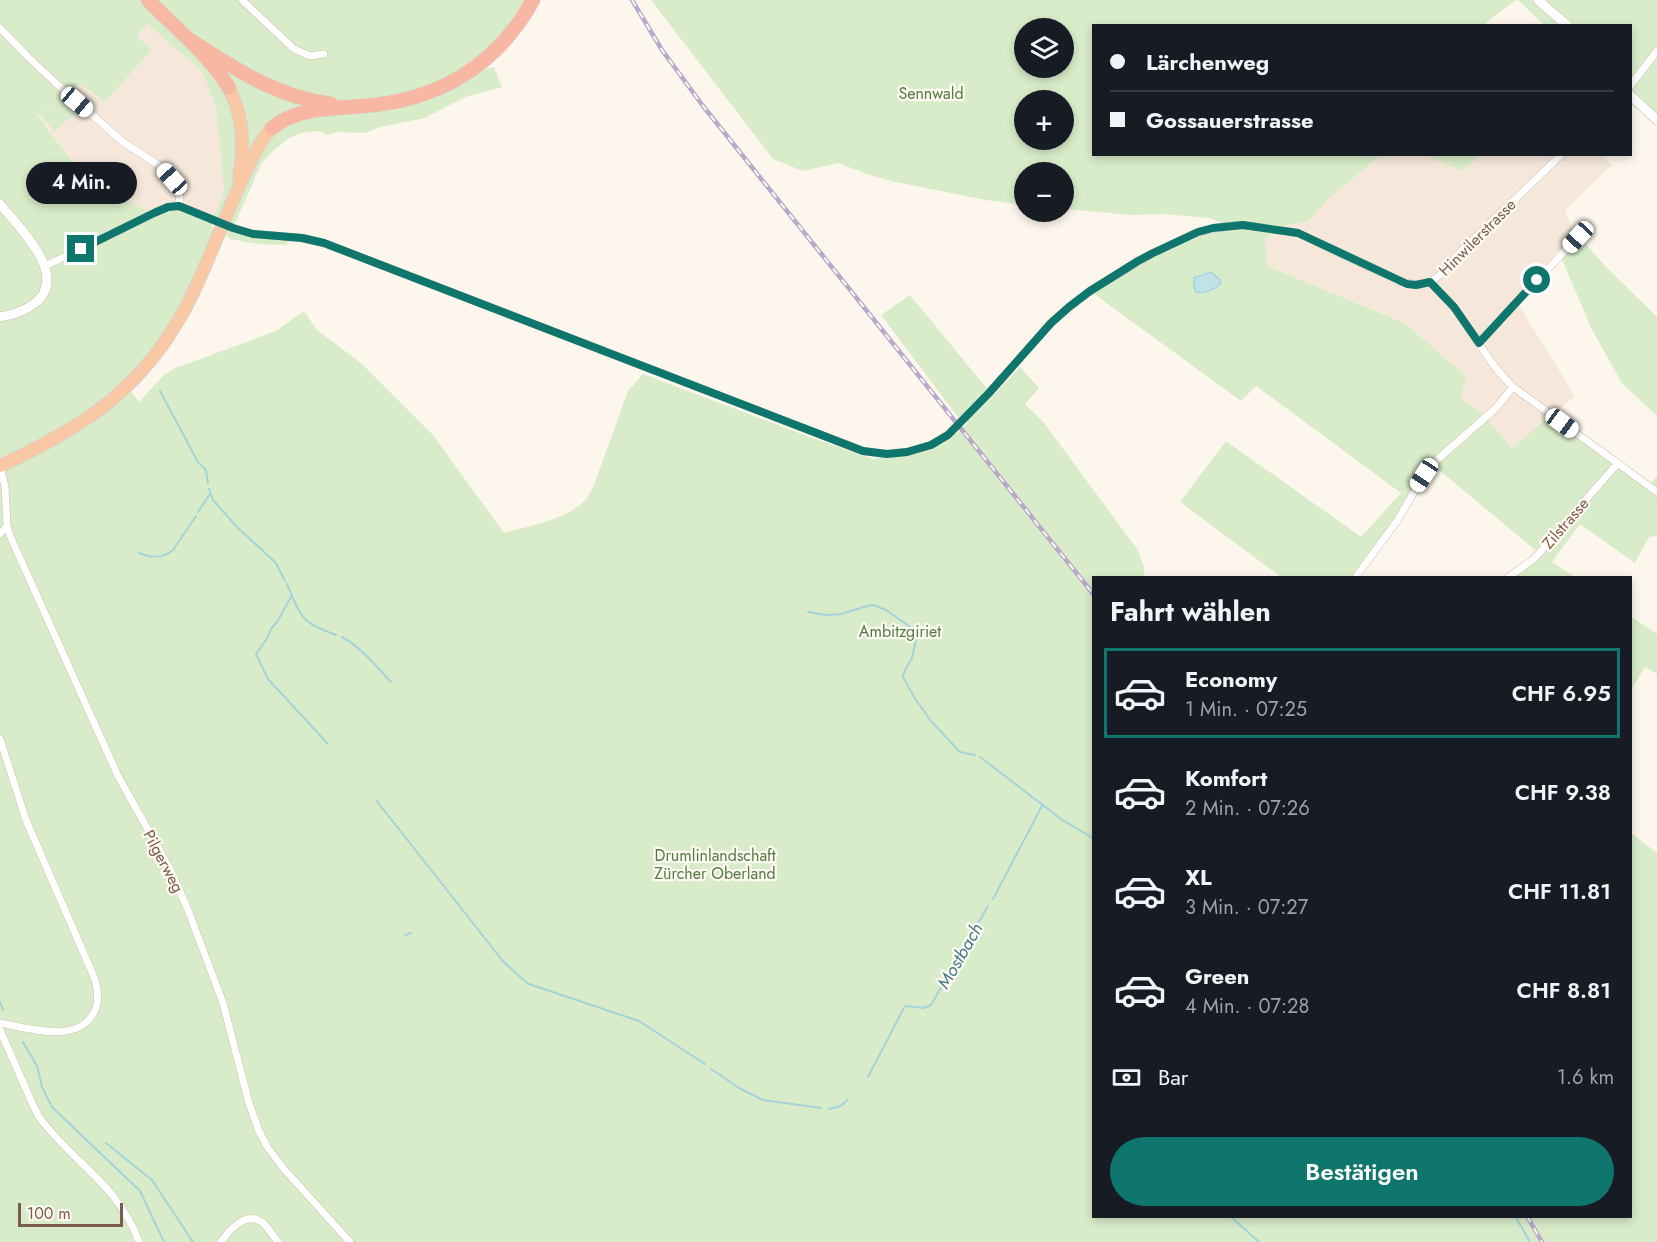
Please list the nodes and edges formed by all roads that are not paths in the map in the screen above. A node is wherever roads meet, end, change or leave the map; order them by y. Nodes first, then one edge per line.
1 (148, 0) edge
2 (242, 0) edge
3 (533, 0) edge
4 (1538, 0) edge
5 (1566, 24) edge
6 (0, 28) edge
7 (190, 39) junction
8 (1657, 51) edge
9 (324, 54) dead end
10 (1632, 83) edge
11 (229, 88) joint
12 (1632, 97) edge
13 (369, 106) junction
14 (1657, 120) edge
15 (272, 128) joint
16 (1560, 156) edge
17 (234, 196) junction
18 (0, 204) edge
19 (179, 206) junction
20 (1578, 237) dead end
21 (45, 266) junction
22 (1430, 282) junction
23 (0, 317) edge
24 (1479, 343) junction
25 (1513, 387) junction
26 (1618, 464) junction
27 (1, 466) edge
28 (1657, 492) edge
29 (7, 526) junction
30 (0, 534) edge
31 (1356, 576) edge
32 (1510, 576) edge
33 (0, 739) edge
34 (0, 1023) edge
35 (0, 1030) edge
36 (139, 1242) edge
37 (221, 1242) edge
38 (278, 1242) edge
39 (350, 1242) edge

1 - 7 highway
2 - 9 street
3 - 13 highway
4 - 5 street
6 - 19 street
7 - 11 highway
7 - 13 highway
8 - 10 street
11 - 17 highway
12 - 14 street
13 - 15 highway
15 - 17 highway
16 - 22 street, Hinwilerstrasse
17 - 27 highway
18 - 21 street
19 - 21 street
19 - 22 street, Hinwilerstrasse, bridge
20 - 24 street
21 - 23 street
22 - 24 street
24 - 25 street
25 - 26 street
25 - 31 street
26 - 28 street
26 - 32 street, Zilstrasse
27 - 29 street, Pilgerweg
29 - 30 street
29 - 39 street, Pilgerweg
33 - 34 street
35 - 36 street
37 - 38 street

